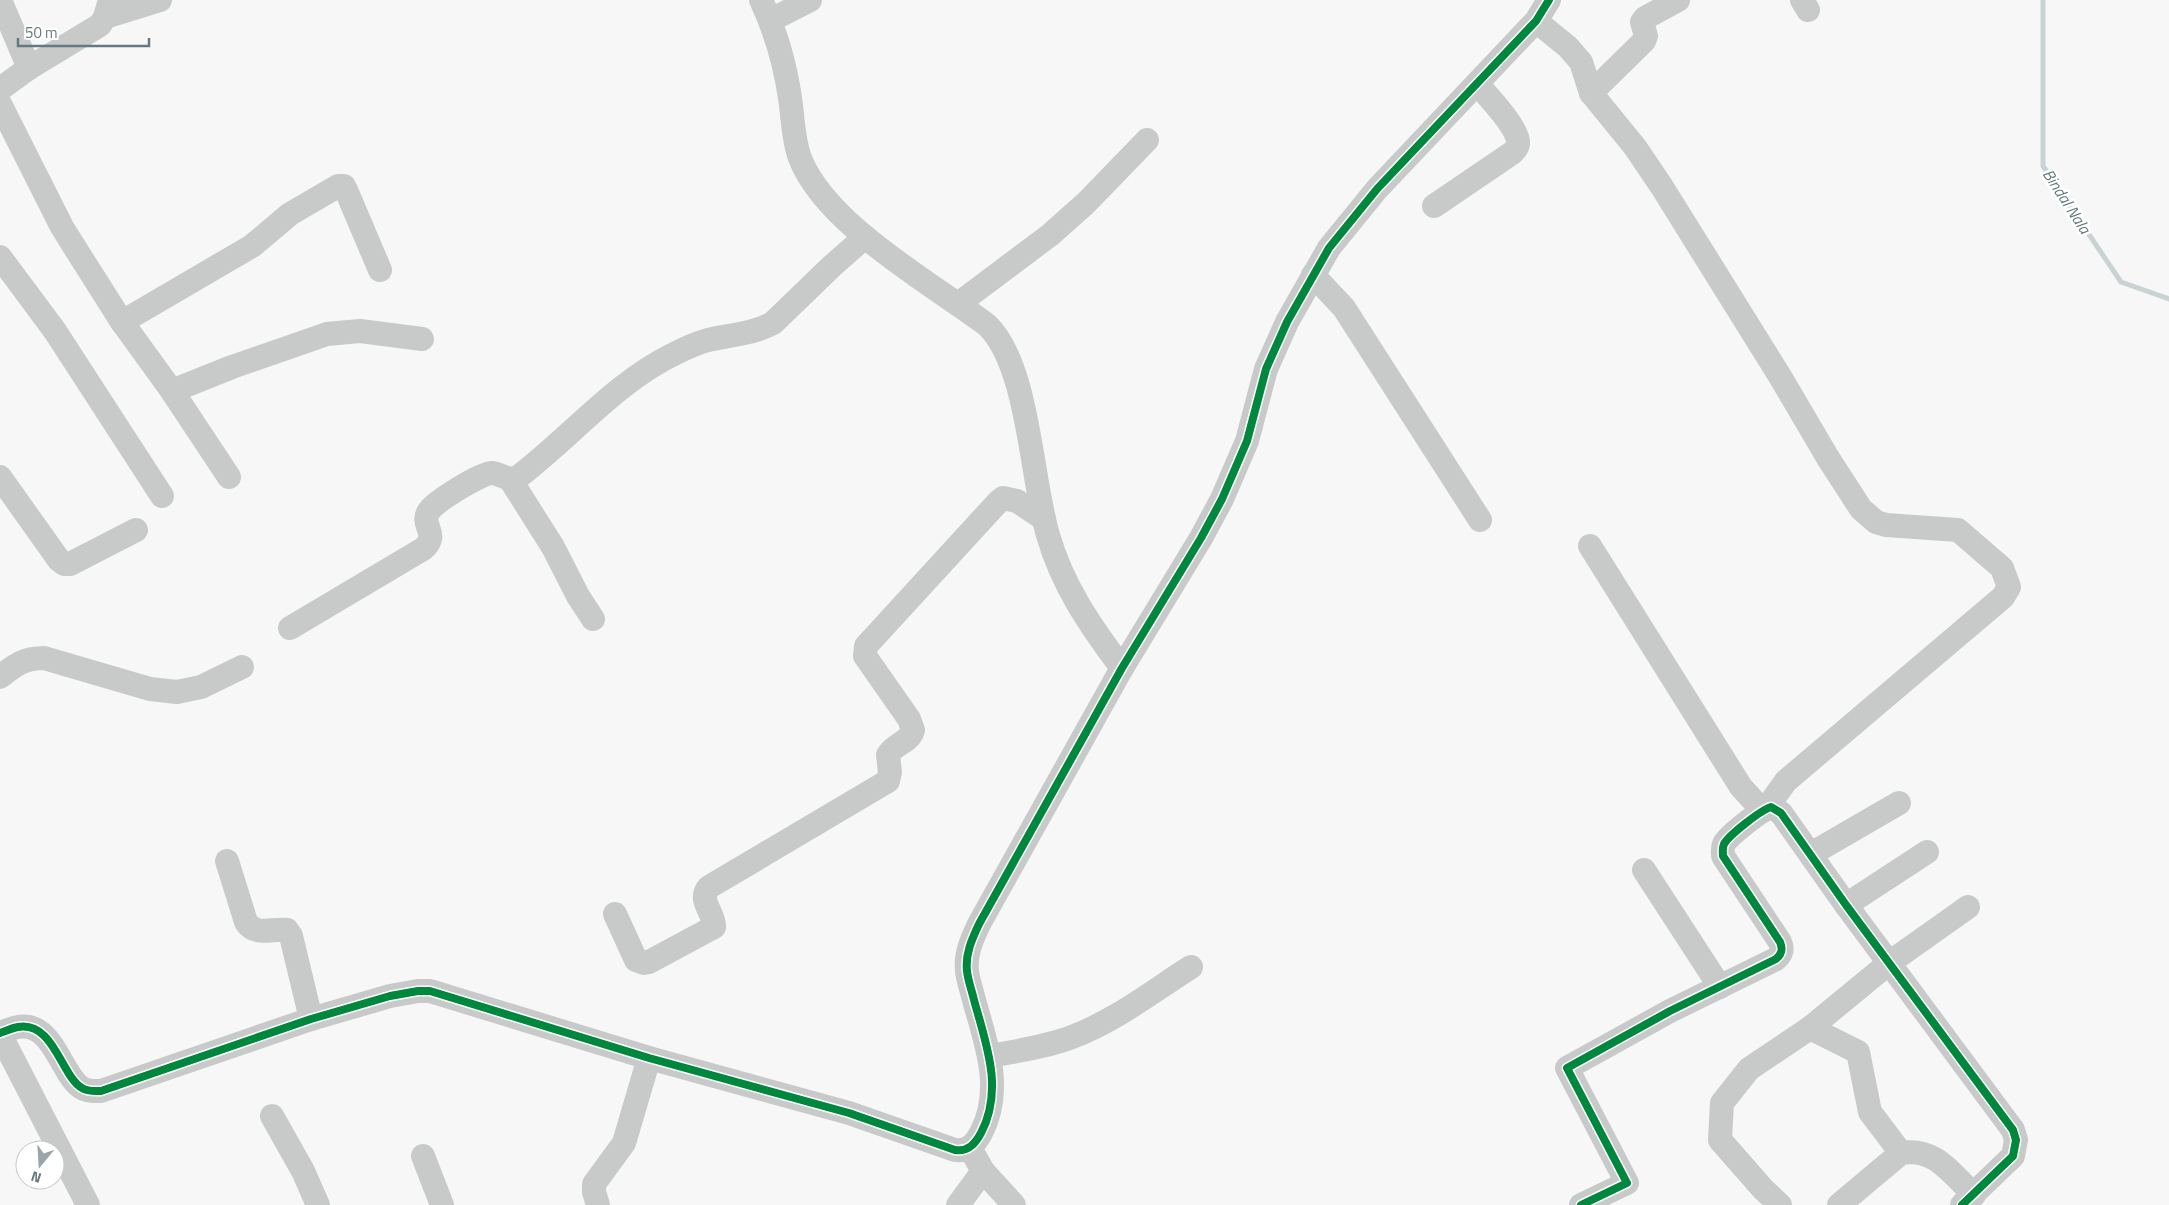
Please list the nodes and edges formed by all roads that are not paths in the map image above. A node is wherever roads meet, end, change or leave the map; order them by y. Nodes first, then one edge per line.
1 (0, 0) edge
2 (160, 0) edge
3 (810, 0) edge
4 (1549, 0) edge
5 (1678, 0) edge
6 (107, 6) edge
7 (766, 10) edge
8 (1536, 21) junction
9 (29, 68) junction
10 (1477, 84) junction
11 (0, 89) edge
12 (1591, 93) junction
13 (0, 104) edge
14 (1148, 140) dead end
15 (1434, 206) dead end
16 (865, 237) junction
17 (0, 257) edge
18 (380, 270) dead end
19 (1313, 275) junction
20 (958, 304) junction
21 (122, 322) junction
22 (422, 339) dead end
23 (172, 391) junction
24 (0, 477) edge
25 (229, 477) dead end
26 (510, 479) junction
27 (162, 496) dead end
28 (1044, 519) junction
29 (1480, 520) dead end
30 (136, 530) dead end
31 (1590, 546) dead end
32 (593, 620) dead end
33 (290, 628) dead end
34 (242, 667) dead end
35 (1122, 668) junction
36 (0, 677) edge
37 (1899, 803) dead end
38 (1764, 810) junction
39 (1927, 852) dead end
40 (1811, 854) junction
41 (227, 861) dead end
42 (1644, 870) dead end
43 (1846, 905) junction
44 (1968, 908) dead end
45 (615, 914) dead end
46 (1889, 963) junction
47 (1191, 967) dead end
48 (1720, 987) junction
49 (311, 1018) junction
50 (1810, 1028) junction
51 (0, 1034) edge
52 (990, 1056) junction
53 (649, 1058) junction
54 (272, 1116) dead end
55 (970, 1148) junction
56 (1901, 1153) junction
57 (423, 1156) dead end
58 (983, 1171) junction
59 (1968, 1200) edge
60 (88, 1205) edge
61 (318, 1205) edge
62 (442, 1205) edge
63 (598, 1205) edge
64 (958, 1205) edge
65 (1014, 1205) edge
66 (1581, 1205) edge
67 (1780, 1205) edge
68 (1839, 1205) edge

1 - 9 street
2 - 6 street
3 - 7 street
4 - 8 street
5 - 12 street
6 - 9 street
7 - 16 street
8 - 10 street
8 - 12 street
9 - 11 street
10 - 15 street
10 - 19 street
12 - 38 street
13 - 21 street
14 - 20 street
16 - 20 street
16 - 26 street
17 - 27 street
18 - 21 street
19 - 29 street
19 - 35 street
20 - 28 street
21 - 23 street
22 - 23 street
23 - 25 street
24 - 30 street
26 - 32 street
26 - 33 street
28 - 35 street
28 - 45 street
31 - 38 street
34 - 36 street
35 - 52 street
37 - 40 street
38 - 40 street
38 - 48 street
39 - 43 street
40 - 43 street
41 - 49 street
42 - 48 street
43 - 46 street
44 - 46 street
46 - 50 street
46 - 59 street
47 - 52 street
48 - 66 street
49 - 51 street
49 - 53 street
50 - 56 street
50 - 67 street
51 - 60 street
52 - 55 street
53 - 55 street
53 - 63 street
54 - 61 street
55 - 58 street
56 - 59 street
56 - 68 street
57 - 62 street
58 - 64 street
58 - 65 street

